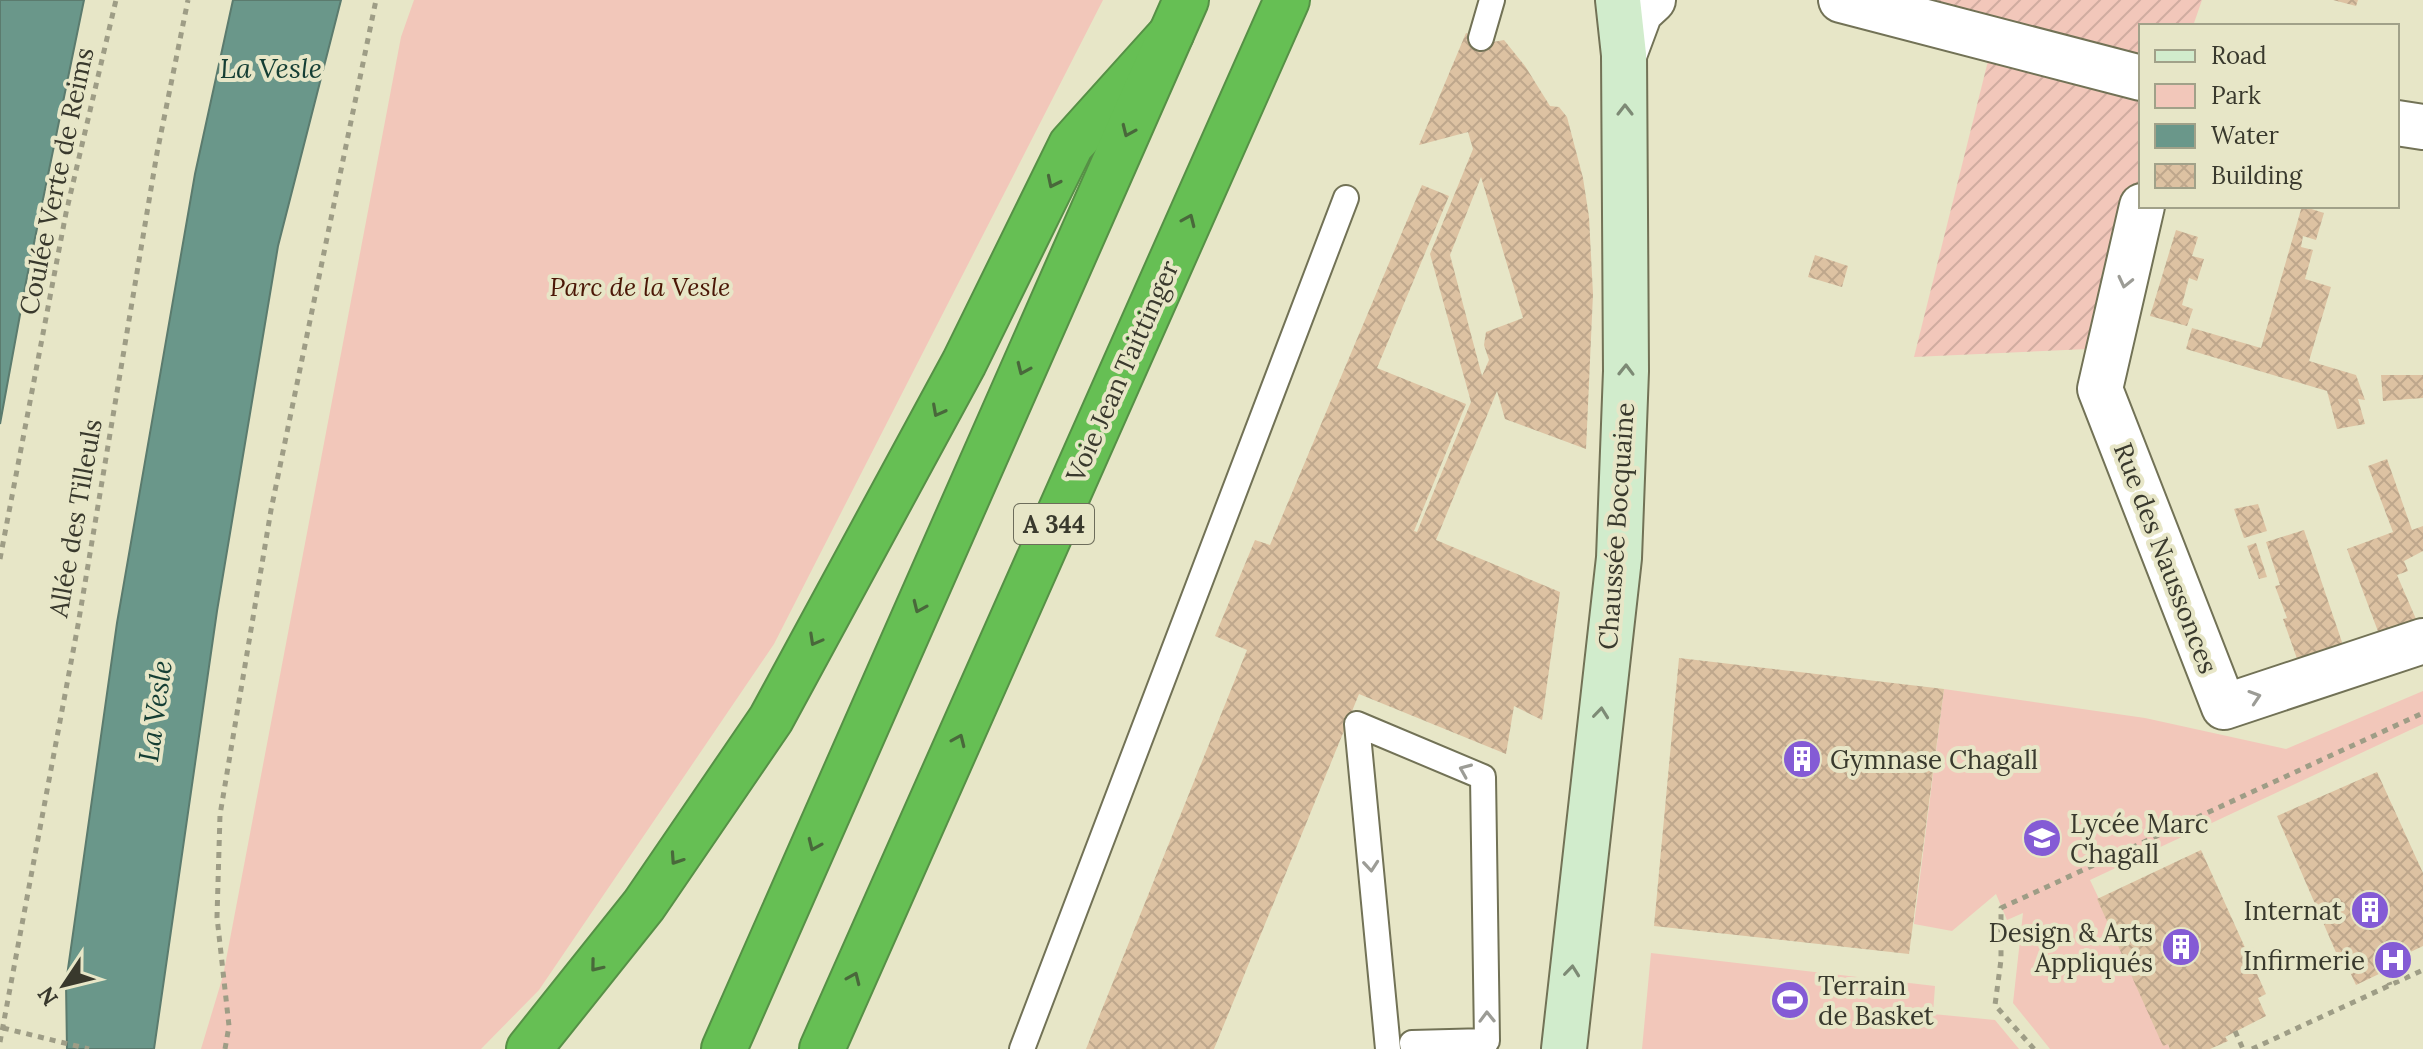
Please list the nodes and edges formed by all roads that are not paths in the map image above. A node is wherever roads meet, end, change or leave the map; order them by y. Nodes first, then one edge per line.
1 (1287, 0) edge
2 (1492, 0) edge
3 (1618, 0) edge
4 (1653, 0) edge
5 (1841, 0) edge
6 (1178, 17) edge
7 (1481, 38) dead end
8 (1624, 55) junction
9 (2139, 77) edge
10 (2399, 123) edge
11 (2423, 127) edge
12 (1346, 198) dead end
13 (2142, 208) edge
14 (2423, 641) edge
15 (529, 1049) edge
16 (724, 1049) edge
17 (822, 1049) edge
18 (1022, 1049) edge
19 (1388, 1049) edge
20 (1413, 1049) edge
21 (1564, 1049) edge

17 -> 1 highway, Voie Jean Taittinger / A 344
2 - 7 lane
3 - 8 main road, Chaussée Bocquaine
4 - 8 street
5 - 9 street
6 -> 15 highway
6 -> 16 highway
21 -> 8 main road, Chaussée Bocquaine
10 - 11 street
12 - 18 lane
13 -> 14 street, Rue des Naussonces
20 -> 19 lane

